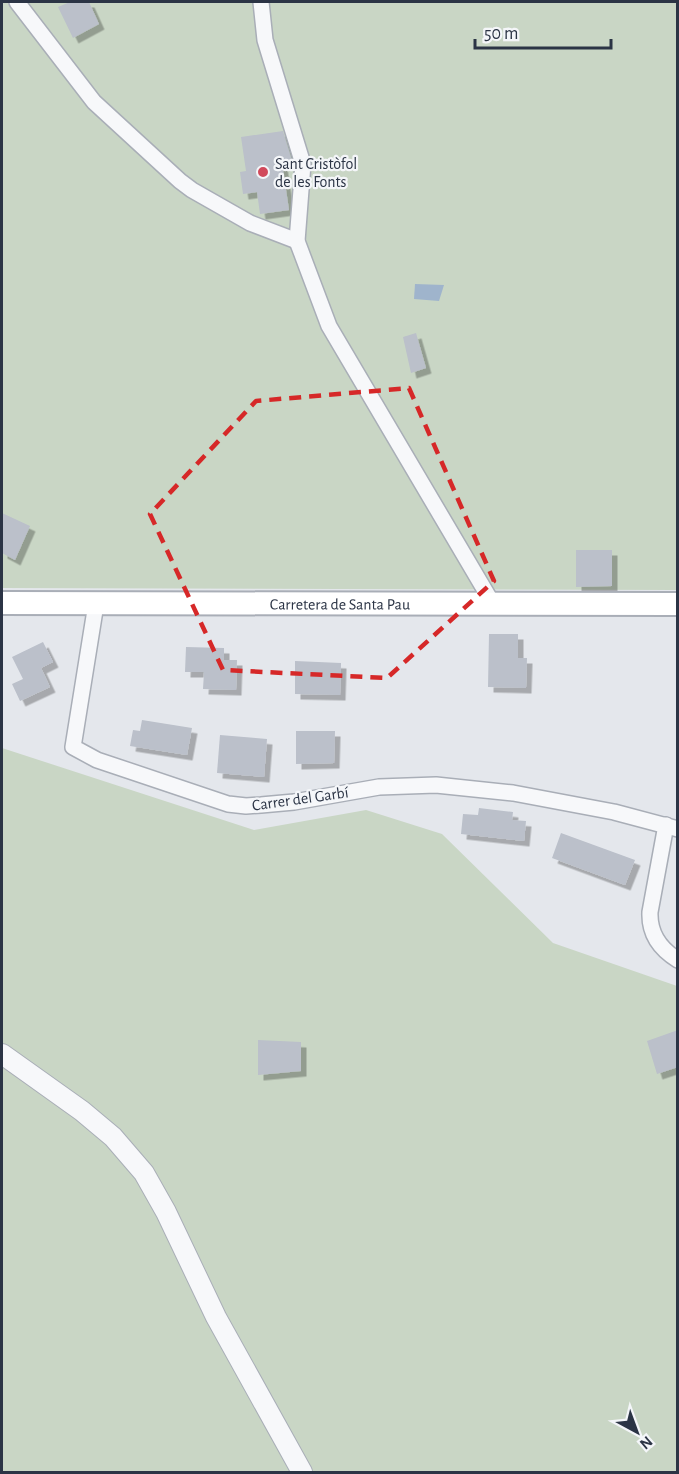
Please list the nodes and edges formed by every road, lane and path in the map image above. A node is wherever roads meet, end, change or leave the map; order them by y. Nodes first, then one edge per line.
1 (17, 2) edge
2 (261, 2) edge
3 (297, 242) junction
4 (2, 603) edge
5 (96, 604) junction
6 (493, 604) junction
7 (678, 604) edge
8 (672, 827) edge
9 (678, 960) edge
10 (2, 1054) edge
11 (302, 1473) edge

1 - 3 street
2 - 3 street
3 - 6 street
4 - 5 main road, Carretera de Santa Pau
5 - 6 main road, Carretera de Santa Pau
5 - 8 street, Carrer del Garbí
6 - 7 main road, Carretera de Santa Pau
8 - 9 street
10 - 11 street

